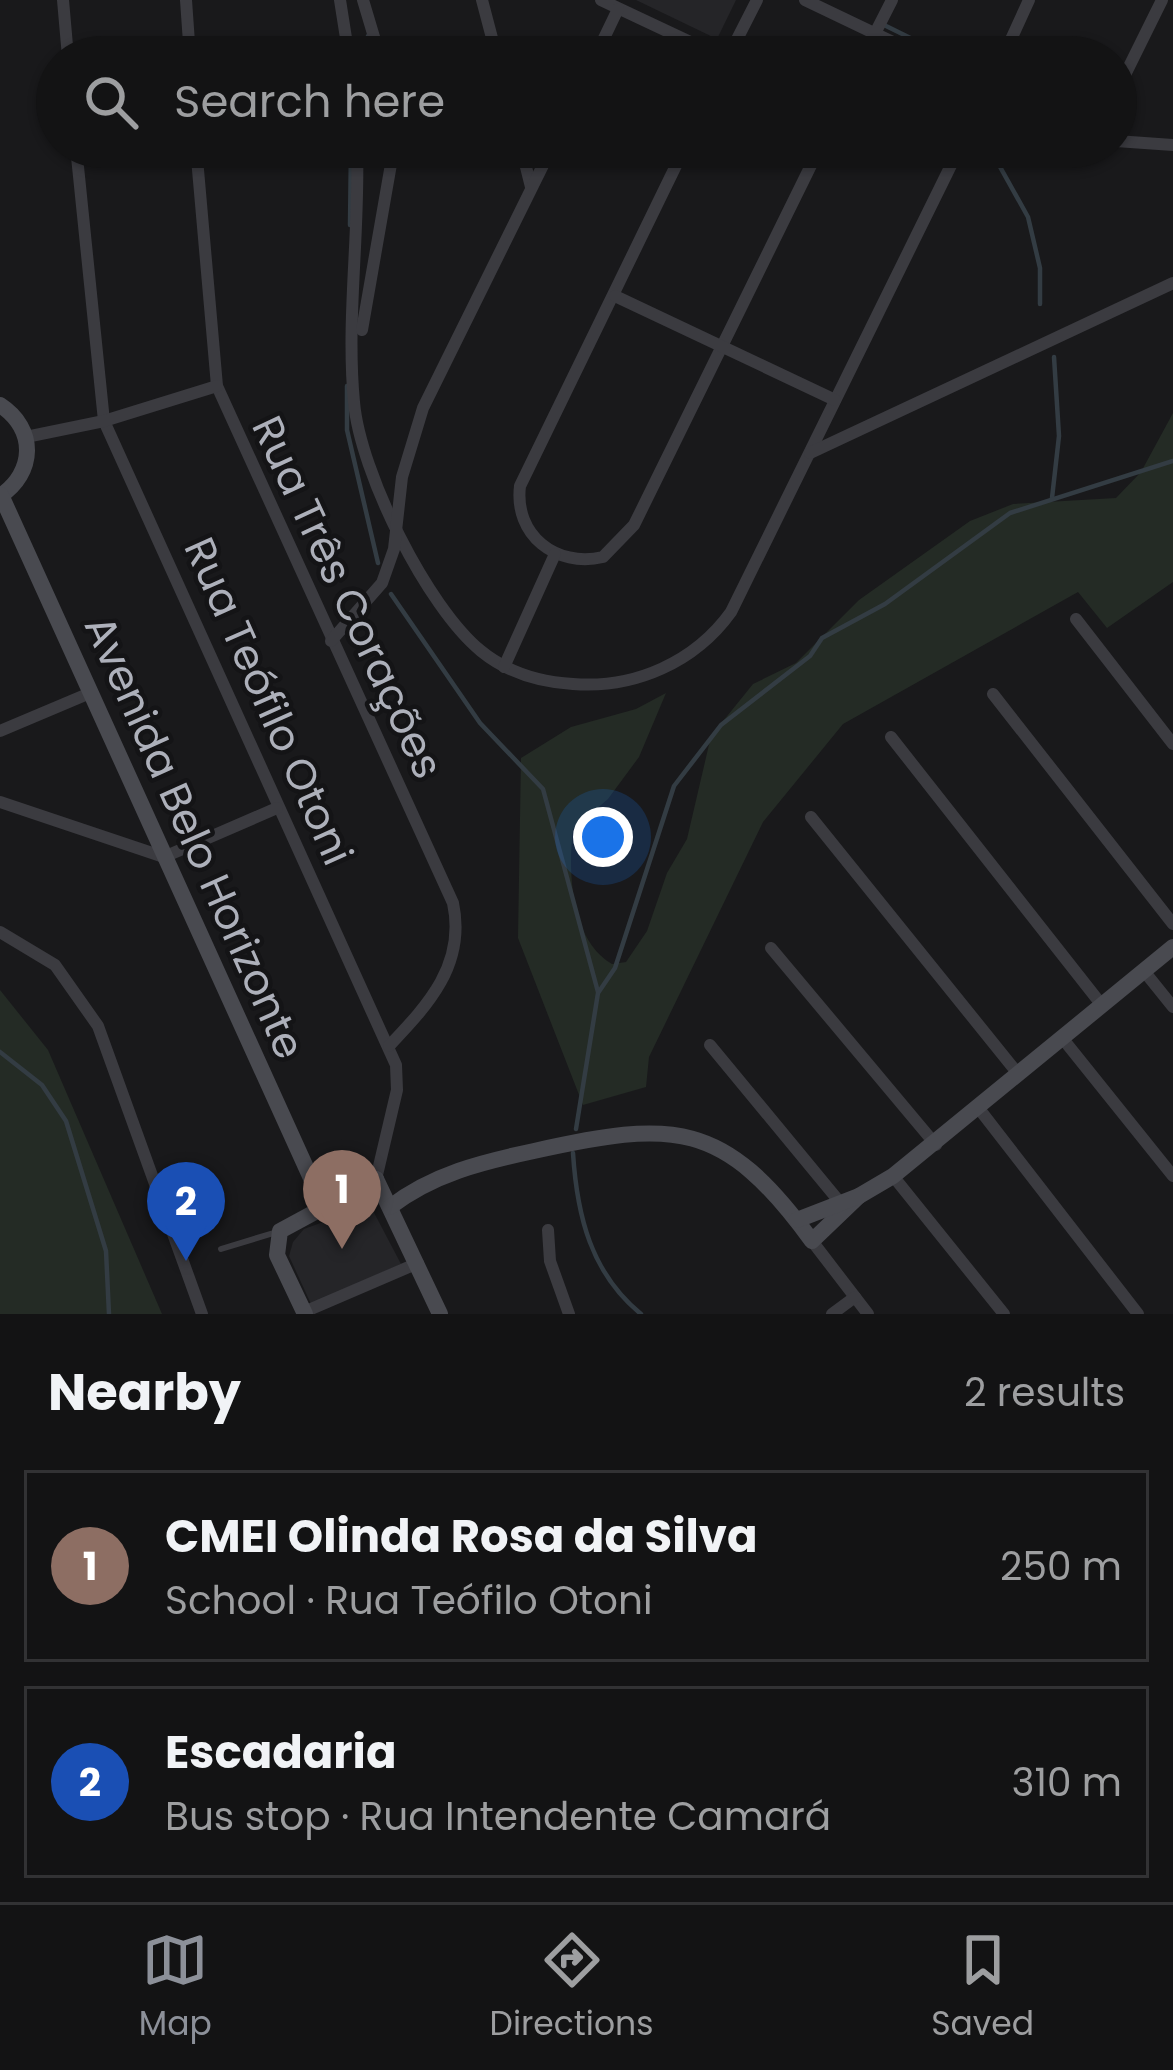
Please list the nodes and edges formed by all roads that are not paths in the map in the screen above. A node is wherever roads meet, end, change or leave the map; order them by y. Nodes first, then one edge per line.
1 (63, 0) edge
2 (185, 0) edge
3 (340, 0) edge
4 (363, 0) edge
5 (482, 0) edge
6 (601, 0) edge
7 (757, 0) edge
8 (805, 0) edge
9 (892, 0) edge
10 (1029, 0) edge
11 (1162, 0) edge
12 (618, 9) junction
13 (875, 33) junction
14 (66, 36) edge
15 (188, 36) edge
16 (346, 36) edge
17 (374, 36) edge
18 (491, 36) edge
19 (605, 36) edge
20 (678, 36) edge
21 (737, 36) edge
22 (874, 36) edge
23 (881, 36) edge
24 (1013, 36) edge
25 (1137, 51) edge
26 (1137, 142) edge
27 (1173, 145) edge
28 (78, 168) edge
29 (198, 168) edge
30 (358, 168) edge
31 (390, 168) edge
32 (526, 168) edge
33 (542, 168) edge
34 (676, 168) edge
35 (810, 168) edge
36 (950, 168) edge
37 (532, 188) junction
38 (1173, 283) edge
39 (615, 296) junction
40 (723, 346) junction
41 (356, 361) junction
42 (217, 386) junction
43 (835, 400) junction
44 (0, 405) edge
45 (104, 421) junction
46 (26, 437) junction
47 (809, 453) junction
48 (1, 496) edge
49 (398, 529) junction
50 (555, 554) junction
51 (1076, 619) dead end
52 (331, 641) junction
53 (511, 671) junction
54 (90, 693) junction
55 (993, 694) dead end
56 (0, 731) edge
57 (891, 737) dead end
58 (1173, 744) edge
59 (0, 802) edge
60 (277, 808) junction
61 (811, 817) dead end
62 (164, 857) junction
63 (1173, 924) edge
64 (0, 932) edge
65 (1173, 947) edge
66 (771, 949) dead end
67 (1144, 971) junction
68 (1101, 1004) junction
69 (1173, 1007) edge
70 (1063, 1039) junction
71 (710, 1045) dead end
72 (389, 1046) junction
73 (1019, 1075) junction
74 (980, 1110) junction
75 (936, 1145) junction
76 (893, 1176) junction
77 (1173, 1176) edge
78 (376, 1178) junction
79 (421, 1183) junction
80 (351, 1192) junction
81 (849, 1203) junction
82 (324, 1207) junction
83 (390, 1207) junction
84 (797, 1220) junction
85 (284, 1227) junction
86 (548, 1230) dead end
87 (812, 1241) junction
88 (221, 1249) dead end
89 (418, 1263) junction
90 (855, 1297) junction
91 (304, 1313) edge
92 (202, 1314) edge
93 (440, 1314) edge
94 (569, 1314) edge
95 (832, 1314) edge
96 (868, 1314) edge
97 (1004, 1314) edge
98 (1138, 1314) edge

1 - 14 street
2 - 15 street
3 - 16 street
4 - 17 street
5 - 18 street
6 - 12 street
7 - 21 street
8 - 13 street
9 - 13 street
10 - 24 street
11 - 25 street
12 - 19 street
12 - 20 street
13 - 22 street
13 - 23 street
26 - 27 street
28 - 45 street, Rua Teófilo Otoni
29 - 42 street, Rua Três Corações
30 - 41 street
31 - 41 street
32 - 37 street
33 - 37 street
34 - 39 street
35 - 40 street
36 - 43 street
37 - 49 street
38 - 47 street
39 - 40 street
39 - 50 street
40 - 43 street
40 - 50 street
41 - 49 street
42 - 45 street
42 - 52 street, Rua Três Corações
43 - 47 street
44 - 46 street
45 - 46 street
45 - 60 street, Rua Teófilo Otoni
46 - 48 street
47 - 53 street
48 - 54 street, Avenida Belo Horizonte
49 - 52 street
49 - 53 street
50 - 53 street
51 - 58 street
52 - 72 street, Rua Três Corações
54 - 56 street
54 - 62 street, Avenida Belo Horizonte
55 - 63 street
57 - 68 street
59 - 62 street
60 - 62 street
60 - 72 street, Rua Teófilo Otoni
61 - 73 street
62 - 82 street, Avenida Belo Horizonte
64 - 92 street
65 - 67 street
66 - 75 street
67 - 68 street
67 - 69 street
68 - 70 street
70 - 73 street
70 - 77 street
71 - 81 street
72 - 78 street, Rua Teófilo Otoni
73 - 74 street
74 - 75 street
74 - 98 street
75 - 76 street
76 - 81 street
76 - 97 street
78 - 79 street
78 - 80 street
78 - 83 street
79 - 83 street
79 - 84 street
80 - 82 street
80 - 83 street
81 - 84 street
81 - 87 street
82 - 85 street
83 - 89 street
84 - 87 street
85 - 88 lane
85 - 91 street
86 - 94 street
87 - 90 street
89 - 91 street
89 - 93 street
90 - 95 street
90 - 96 street

